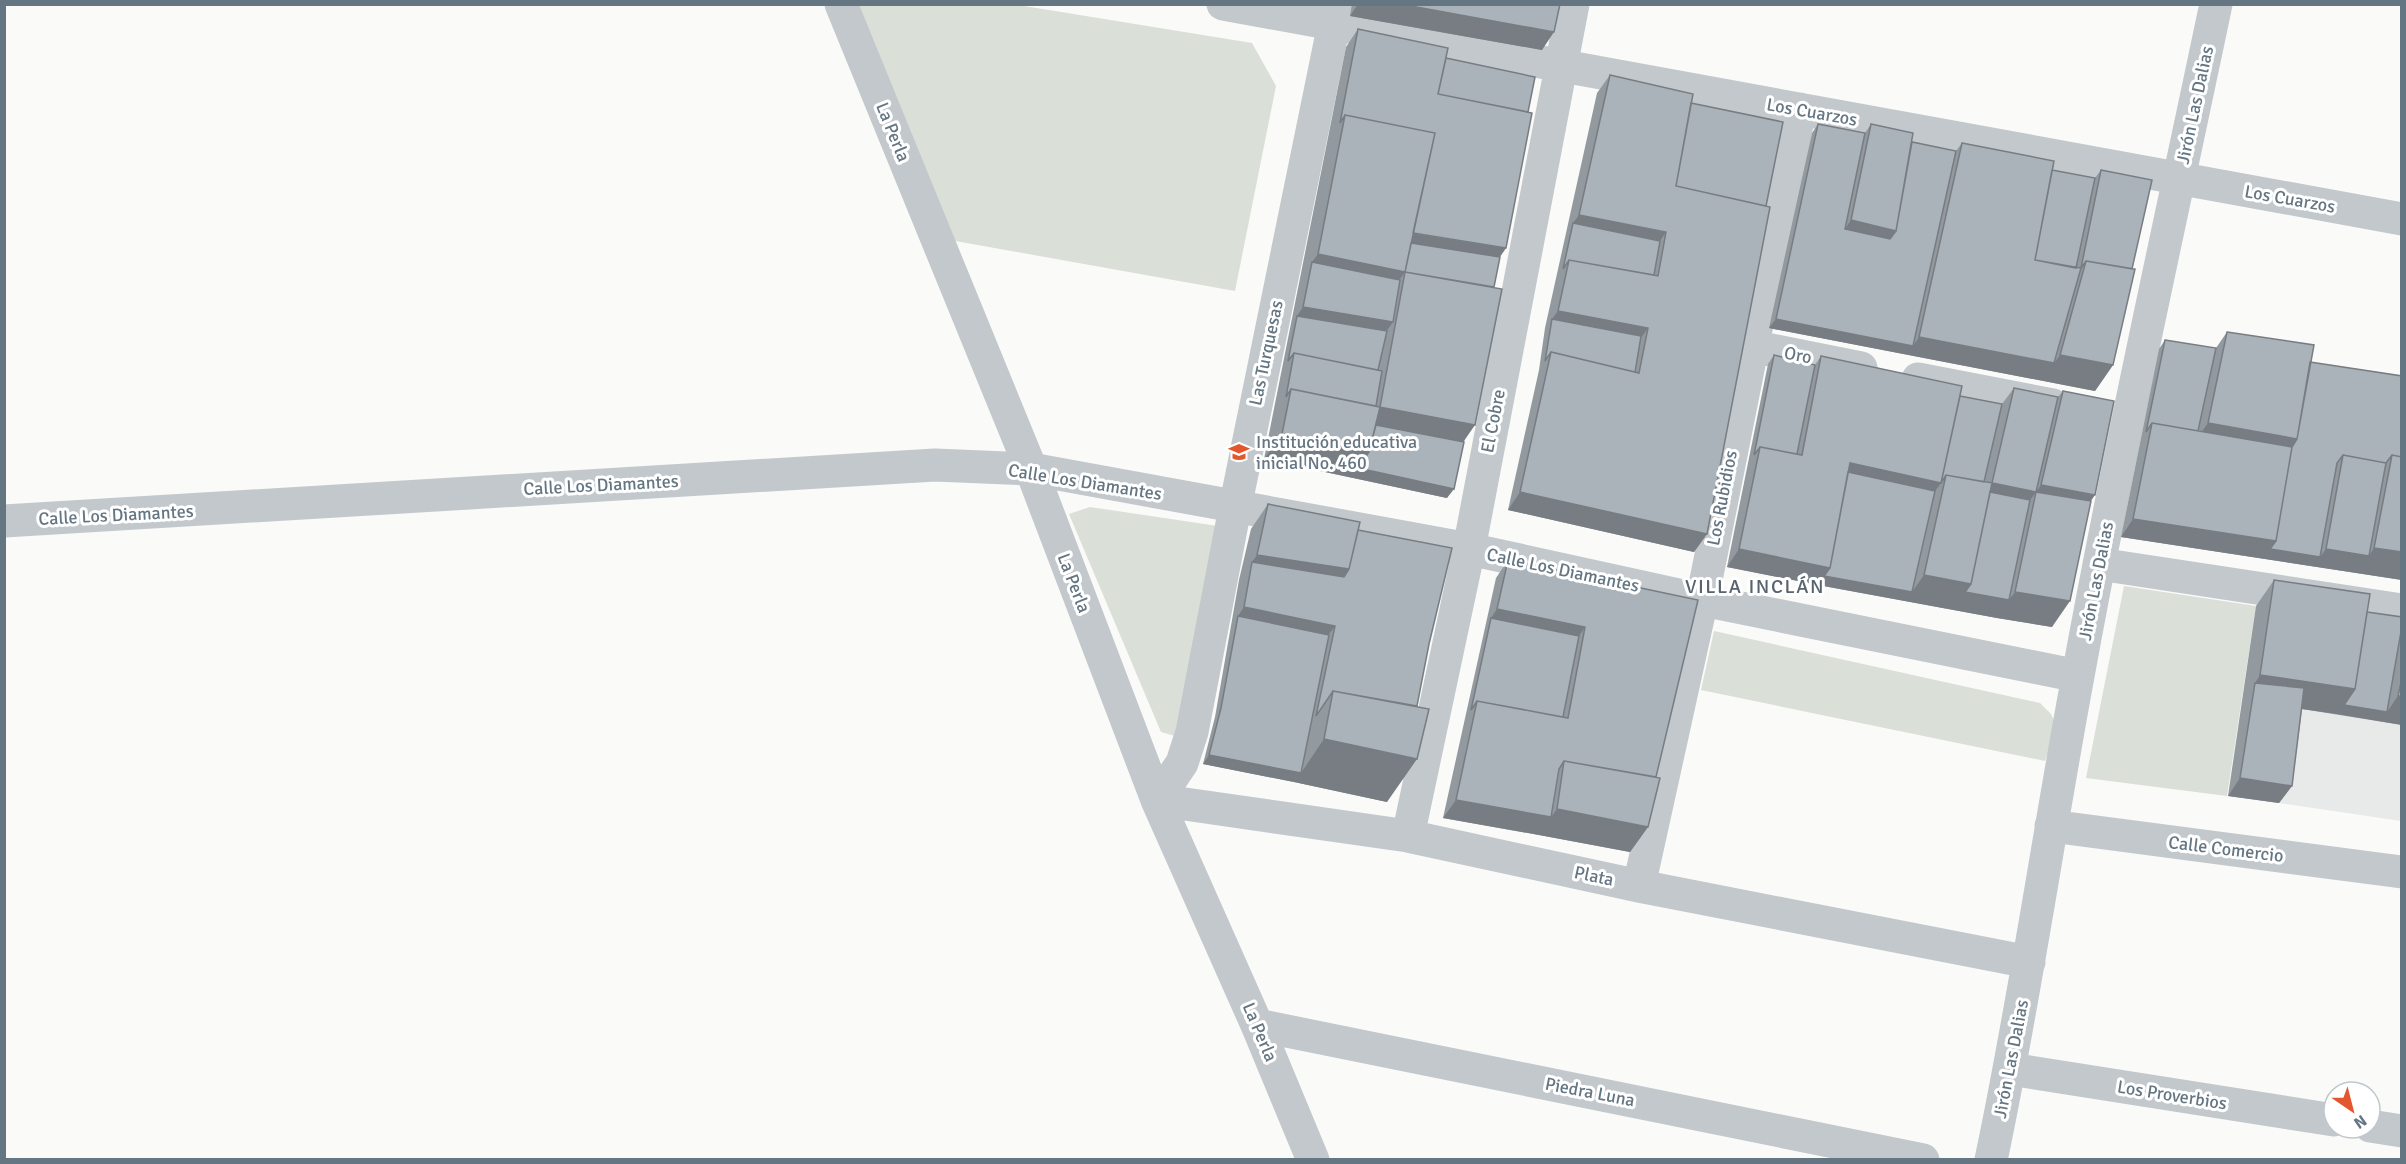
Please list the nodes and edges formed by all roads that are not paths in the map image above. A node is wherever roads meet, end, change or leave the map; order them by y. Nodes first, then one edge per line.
1 (841, 4) edge
2 (1223, 4) edge
3 (1573, 4) edge
4 (2216, 4) edge
5 (1336, 15) edge
6 (1560, 66) junction
7 (1800, 109) junction
8 (2180, 178) junction
9 (2402, 219) edge
10 (1751, 346) junction
11 (2104, 415) junction
12 (1031, 470) junction
13 (1235, 508) junction
14 (4, 521) edge
15 (1469, 549) junction
16 (2099, 564) junction
17 (1702, 600) junction
18 (2402, 610) edge
19 (2078, 676) junction
20 (1157, 800) junction
21 (2050, 826) junction
22 (1408, 837) junction
23 (2402, 872) edge
24 (1639, 886) junction
25 (2029, 962) junction
26 (1257, 1025) junction
27 (2010, 1069) junction
28 (2322, 1118) edge
29 (2382, 1128) edge
30 (2402, 1131) edge
31 (1313, 1160) edge
32 (1923, 1160) edge
33 (1991, 1160) edge

1 - 12 street, La Perla
2 - 5 street, Los Cuarzos
3 - 6 street, El Cobre
4 - 8 street, Jirón Las Dalias
5 - 6 street, Los Cuarzos
5 - 13 street, Las Turquesas
6 - 7 street, Los Cuarzos
6 - 15 street, El Cobre
7 - 8 street, Los Cuarzos
7 - 10 street, Los Rubidios
8 - 9 street, Los Cuarzos
8 - 11 street, Jirón Las Dalias
10 - 11 street, Oro
10 - 17 street, Los Rubidios
11 - 16 street, Jirón Las Dalias
12 - 13 street, Calle Los Diamantes
12 - 14 street, Calle Los Diamantes
12 - 20 street, La Perla
13 - 15 street, Calle Los Diamantes
13 - 20 street, Las Turquesas
15 - 17 street, Calle Los Diamantes
15 - 22 street, El Cobre
16 - 18 street
16 - 19 street, Jirón Las Dalias
17 - 19 street, Calle Los Diamantes
17 - 24 street, Los Rubidios
19 - 21 street, Jirón Las Dalias
20 - 22 street, Plata
20 - 26 street, La Perla
21 - 23 street, Calle Comercio
21 - 25 street, Jirón Las Dalias
22 - 24 street, Plata
24 - 25 street, Plata
25 - 27 street, Jirón Las Dalias
26 - 31 street, La Perla
26 - 32 street, Piedra Luna
27 - 28 street, Los Proverbios
27 - 33 street, Jirón Las Dalias
29 - 30 street

